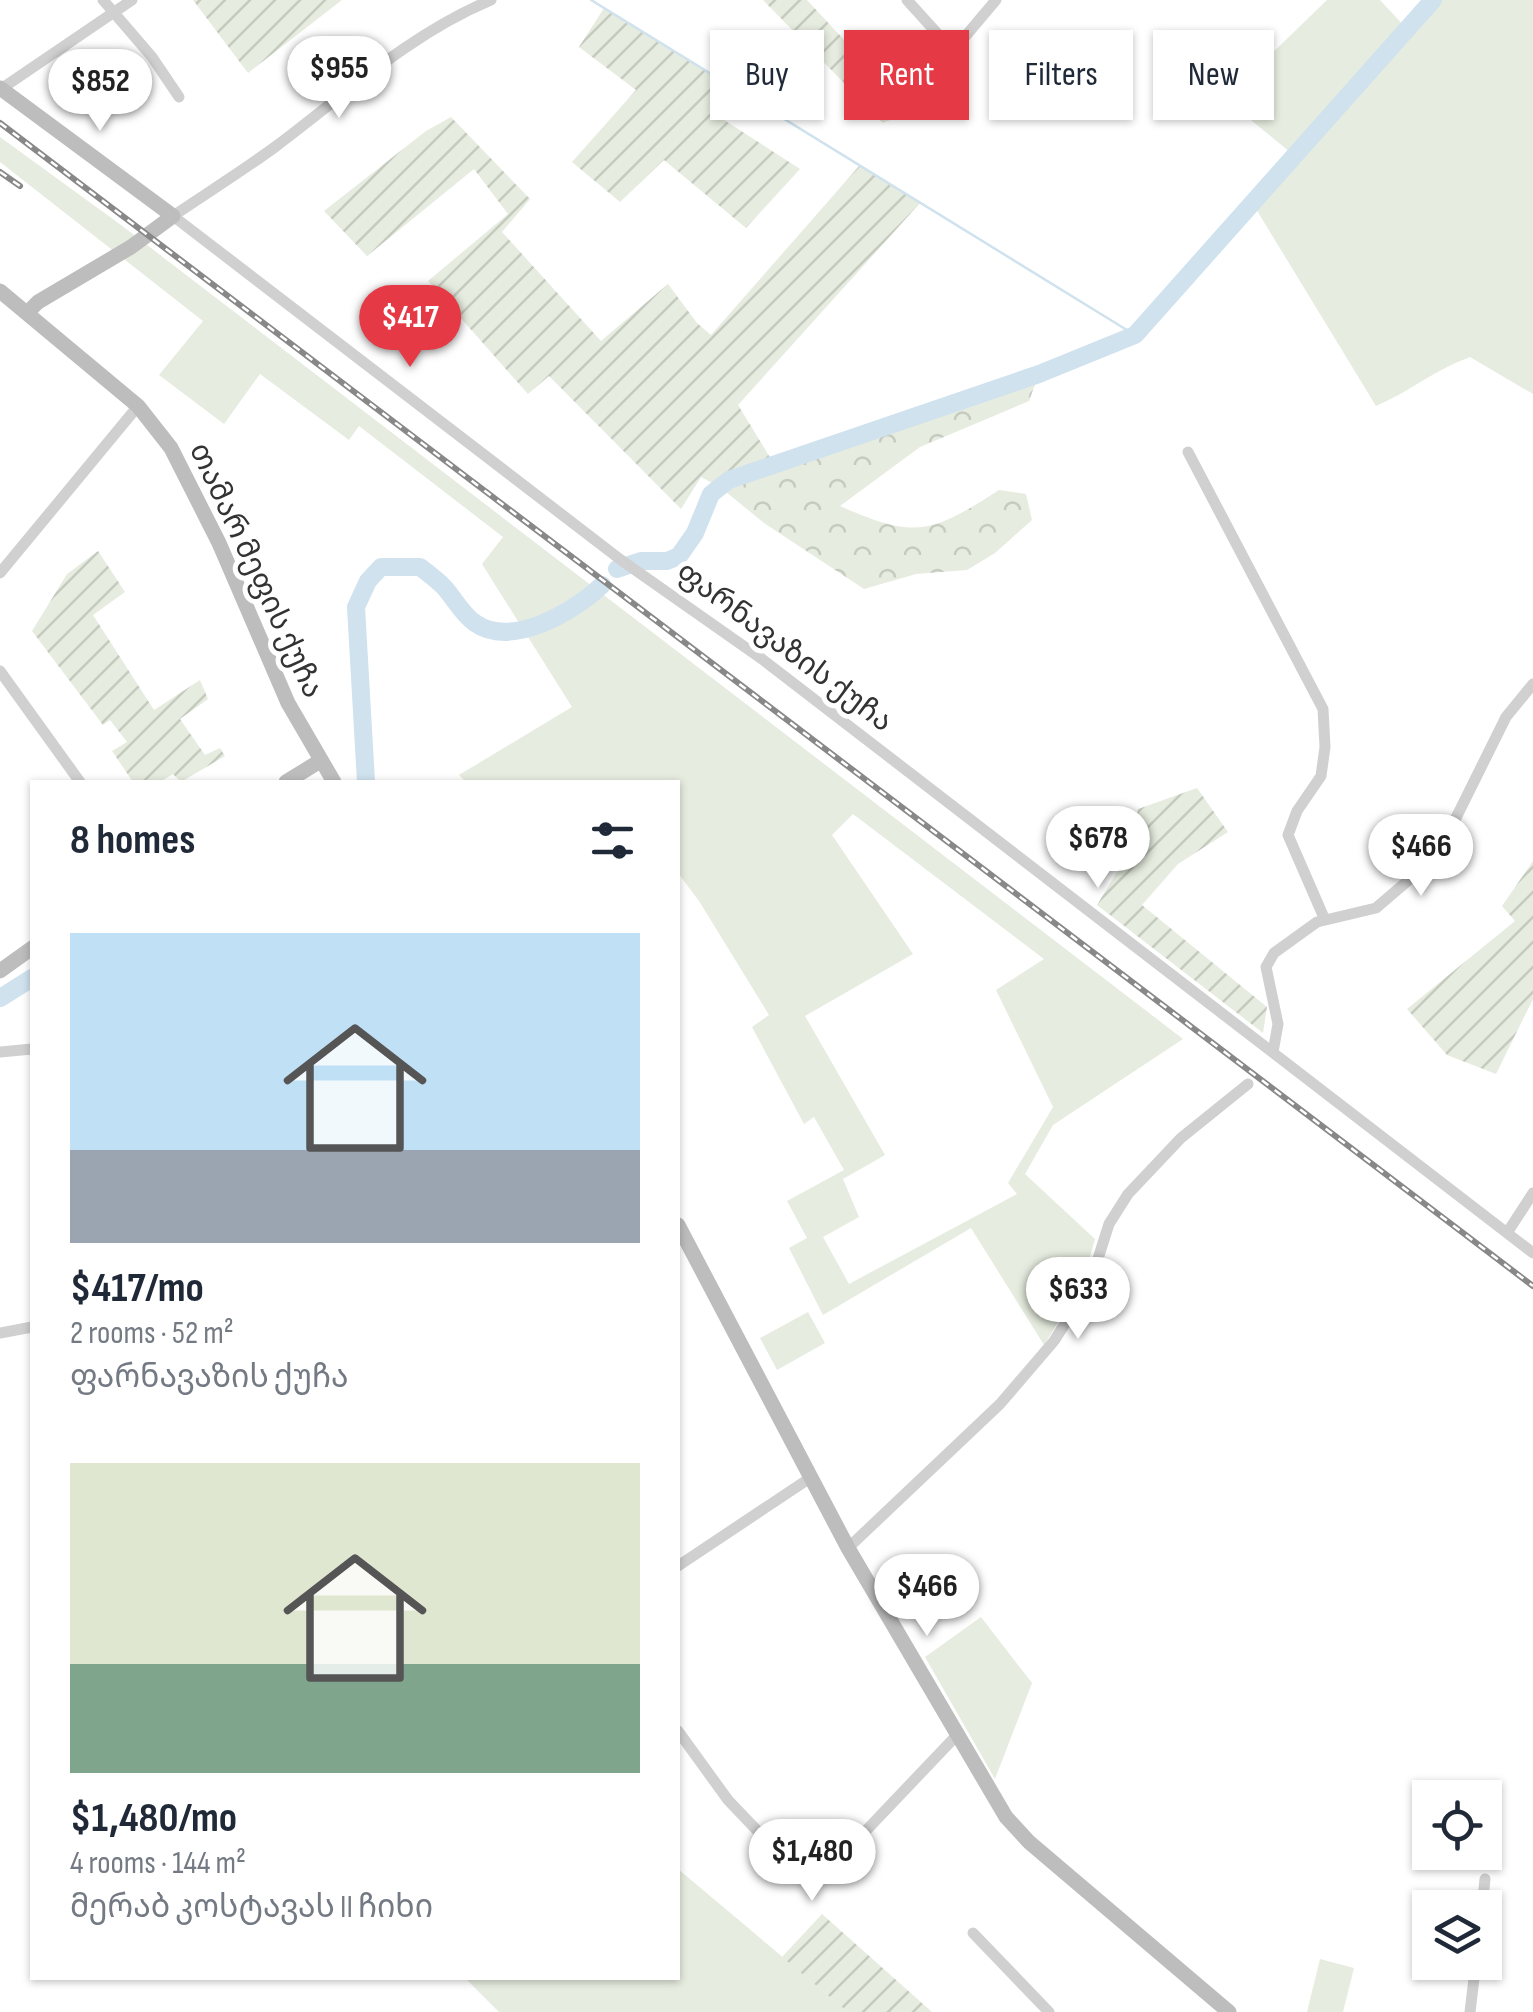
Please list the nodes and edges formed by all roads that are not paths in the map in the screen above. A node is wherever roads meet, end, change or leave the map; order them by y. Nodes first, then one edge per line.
1 (103, 0) edge
2 (132, 0) edge
3 (491, 0) edge
4 (906, 0) edge
5 (996, 0) edge
6 (114, 13) junction
7 (0, 89) edge
8 (179, 97) dead end
9 (173, 216) junction
10 (0, 291) edge
11 (27, 313) junction
12 (138, 406) junction
13 (1188, 452) dead end
14 (0, 573) edge
15 (0, 670) edge
16 (1533, 684) edge
17 (320, 761) junction
18 (79, 780) edge
19 (289, 780) edge
20 (333, 780) edge
21 (1326, 920) junction
22 (30, 949) edge
23 (0, 971) edge
24 (30, 1049) edge
25 (0, 1052) edge
26 (1274, 1052) junction
27 (1248, 1084) dead end
28 (1533, 1192) edge
29 (680, 1229) edge
30 (1507, 1233) junction
31 (1533, 1253) edge
32 (30, 1327) edge
33 (0, 1334) edge
34 (810, 1478) junction
35 (848, 1548) junction
36 (680, 1565) edge
37 (680, 1734) edge
38 (957, 1735) junction
39 (1485, 1879) dead end
40 (1484, 1890) edge
41 (973, 1933) dead end
42 (1474, 1980) edge
43 (1050, 2012) edge
44 (1228, 2012) edge
45 (1470, 2012) edge

1 - 6 street
2 - 6 street
3 - 9 street
4 - 5 street
6 - 7 street
6 - 8 street
7 - 9 main road, ფარნავაზის ქუჩა
9 - 11 main road
9 - 26 street, ფარნავაზის ქუჩა
10 - 11 main road, თამარ მეფის ქუჩა
11 - 12 main road, თამარ მეფის ქუჩა
12 - 14 street
12 - 17 main road, თამარ მეფის ქუჩა
13 - 21 street
15 - 18 street
16 - 21 street
17 - 19 main road
17 - 20 main road, თამარ მეფის ქუჩა
21 - 26 street
22 - 23 main road
24 - 25 street
26 - 30 street, ფარნავაზის ქუჩა
27 - 35 street
28 - 30 street
29 - 34 main road
30 - 31 street, ფარნავაზის ქუჩა
32 - 33 street
34 - 35 main road
34 - 36 street
35 - 38 main road
37 - 38 street
38 - 44 main road
39 - 40 street
41 - 43 street
42 - 45 street

